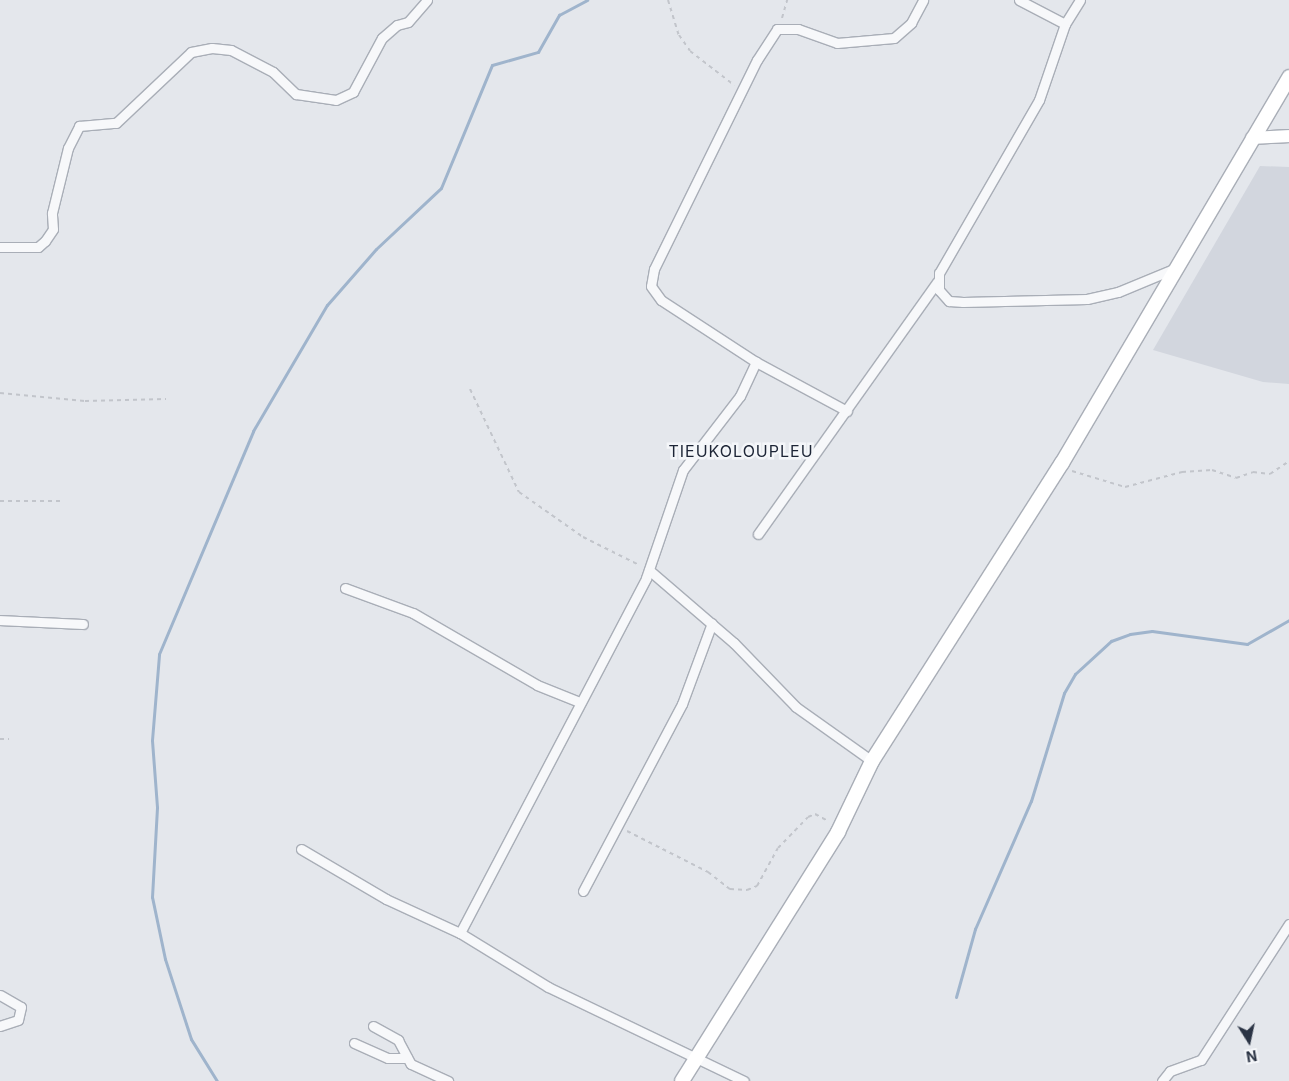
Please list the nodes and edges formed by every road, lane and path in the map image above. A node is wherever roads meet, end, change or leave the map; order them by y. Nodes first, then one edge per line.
1 (427, 0) edge
2 (668, 0) edge
3 (787, 0) edge
4 (923, 0) edge
5 (1019, 0) edge
6 (1080, 0) edge
7 (1065, 24) junction
8 (777, 30) junction
9 (1289, 77) edge
10 (740, 95) junction
11 (1289, 136) edge
12 (1252, 138) junction
13 (0, 247) edge
14 (1176, 268) junction
15 (937, 282) junction
16 (756, 362) junction
17 (470, 389) dead end
18 (0, 393) edge
19 (166, 399) dead end
20 (847, 411) junction
21 (1289, 461) edge
22 (1062, 463) junction
23 (0, 501) edge
24 (64, 501) dead end
25 (758, 534) dead end
26 (649, 570) junction
27 (345, 588) dead end
28 (0, 620) edge
29 (712, 623) junction
30 (83, 624) dead end
31 (577, 702) junction
32 (0, 739) edge
33 (9, 739) dead end
34 (872, 761) junction
35 (614, 829) junction
36 (838, 832) junction
37 (301, 849) dead end
38 (583, 891) dead end
39 (1289, 924) edge
40 (460, 932) junction
41 (0, 995) edge
42 (0, 1026) edge
43 (373, 1026) dead end
44 (354, 1043) dead end
45 (697, 1056) junction
46 (407, 1058) junction
47 (448, 1081) edge
48 (682, 1081) edge
49 (744, 1081) edge
50 (1162, 1081) edge

1 - 13 street
2 - 10 path
3 - 8 path
4 - 8 street
5 - 7 street
6 - 7 street
7 - 15 street
8 - 10 street
9 - 12 main road
10 - 16 street
11 - 12 street
12 - 14 main road
14 - 15 street
14 - 22 main road
15 - 20 street
16 - 20 street
16 - 26 street
17 - 26 path
18 - 19 path
20 - 25 street
21 - 22 path
22 - 34 main road
23 - 24 path
26 - 29 street
26 - 31 street
27 - 31 street
28 - 30 street
29 - 34 street
29 - 35 street
31 - 40 street
32 - 33 path
34 - 36 main road
35 - 36 path
35 - 38 street
36 - 45 main road
37 - 40 street
39 - 50 street
40 - 45 street
41 - 42 street
43 - 46 street
44 - 46 street
45 - 48 main road
45 - 49 street
46 - 47 street

